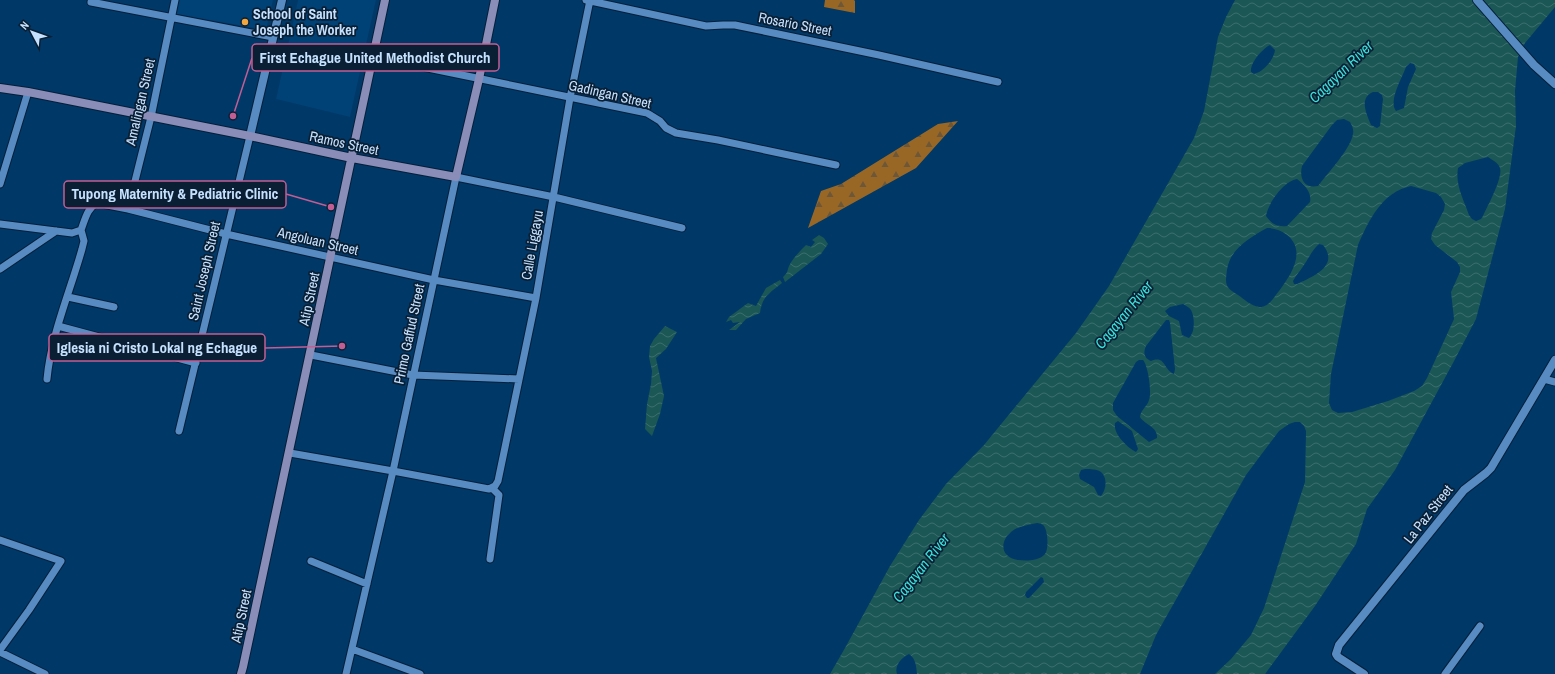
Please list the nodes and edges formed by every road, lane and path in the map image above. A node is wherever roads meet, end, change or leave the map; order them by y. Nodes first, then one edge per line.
1 (176, 0) edge
2 (282, 0) edge
3 (386, 0) edge
4 (495, 0) edge
5 (588, 0) edge
6 (1477, 0) edge
7 (91, 2) dead end
8 (172, 18) junction
9 (273, 37) junction
10 (374, 57) junction
11 (479, 79) junction
12 (998, 82) dead end
13 (1555, 84) edge
14 (0, 88) edge
15 (28, 92) junction
16 (570, 98) junction
17 (151, 117) junction
18 (250, 136) junction
19 (352, 158) junction
20 (836, 165) dead end
21 (456, 177) junction
22 (0, 184) edge
23 (554, 197) junction
24 (128, 209) junction
25 (0, 224) edge
26 (682, 228) dead end
27 (81, 230) junction
28 (56, 231) junction
29 (226, 234) junction
30 (331, 258) junction
31 (0, 269) edge
32 (434, 280) junction
33 (68, 297) junction
34 (536, 298) junction
35 (114, 307) dead end
36 (58, 326) junction
37 (311, 355) junction
38 (1555, 360) edge
39 (196, 364) junction
40 (413, 375) junction
41 (47, 379) dead end
42 (519, 379) junction
43 (1544, 379) junction
44 (1555, 382) edge
45 (179, 431) dead end
46 (290, 453) junction
47 (393, 470) junction
48 (491, 489) junction
49 (0, 540) edge
50 (490, 559) dead end
51 (310, 561) dead end
52 (367, 584) junction
53 (1480, 626) dead end
54 (352, 649) junction
55 (0, 651) edge
56 (45, 674) edge
57 (241, 674) edge
58 (346, 674) edge
59 (420, 674) edge
60 (1364, 674) edge
61 (1445, 674) edge

1 - 8 street, Amalingan Street
2 - 9 street, Saint Joseph Street
3 - 10 main road, Atip Street
4 - 11 main road, Primo Gaffud Street
5 - 12 street, Rosario Street
5 - 16 street, Calle Liggayu
6 - 13 street
7 - 8 street
8 - 9 street
8 - 17 street, Amalingan Street
9 - 18 street, Saint Joseph Street
10 - 11 street, Gadingan Street
10 - 19 main road, Atip Street
11 - 16 street, Gadingan Street
11 - 21 main road, Primo Gaffud Street
14 - 15 main road, Ramos Street
15 - 17 main road, Ramos Street
15 - 22 street
16 - 20 street, Gadingan Street
16 - 23 street, Calle Liggayu
17 - 18 main road, Ramos Street
17 - 24 street, Amalingan Street
18 - 19 main road, Ramos Street
18 - 29 street, Saint Joseph Street
19 - 21 main road, Ramos Street
19 - 30 main road, Atip Street
21 - 23 street, Ramos Street
21 - 32 street, Primo Gaffud Street
23 - 26 street, Ramos Street
23 - 34 street, Calle Liggayu
24 - 27 street, Angoluan Street
24 - 29 street, Angoluan Street
25 - 28 street
27 - 28 street
27 - 33 street
28 - 31 street
29 - 30 street, Angoluan Street
29 - 39 street, Saint Joseph Street
30 - 32 street, Angoluan Street
30 - 37 main road, Atip Street
32 - 34 street, Angoluan Street
32 - 40 street, Primo Gaffud Street
33 - 35 street
33 - 36 street
34 - 42 street, Calle Liggayu
36 - 39 street
36 - 41 street
37 - 40 street
37 - 46 main road, Atip Street
38 - 43 street, La Paz Street
39 - 45 street, Saint Joseph Street
40 - 42 street
40 - 47 street, Primo Gaffud Street
42 - 48 street, Calle Liggayu
43 - 44 street
43 - 60 street, La Paz Street
46 - 47 street
46 - 57 main road, Atip Street
47 - 48 street
47 - 52 street, Primo Gaffud Street
48 - 50 street
49 - 55 street
51 - 52 street
52 - 54 street, Primo Gaffud Street
53 - 61 street
54 - 58 street, Primo Gaffud Street
54 - 59 street
55 - 56 street

